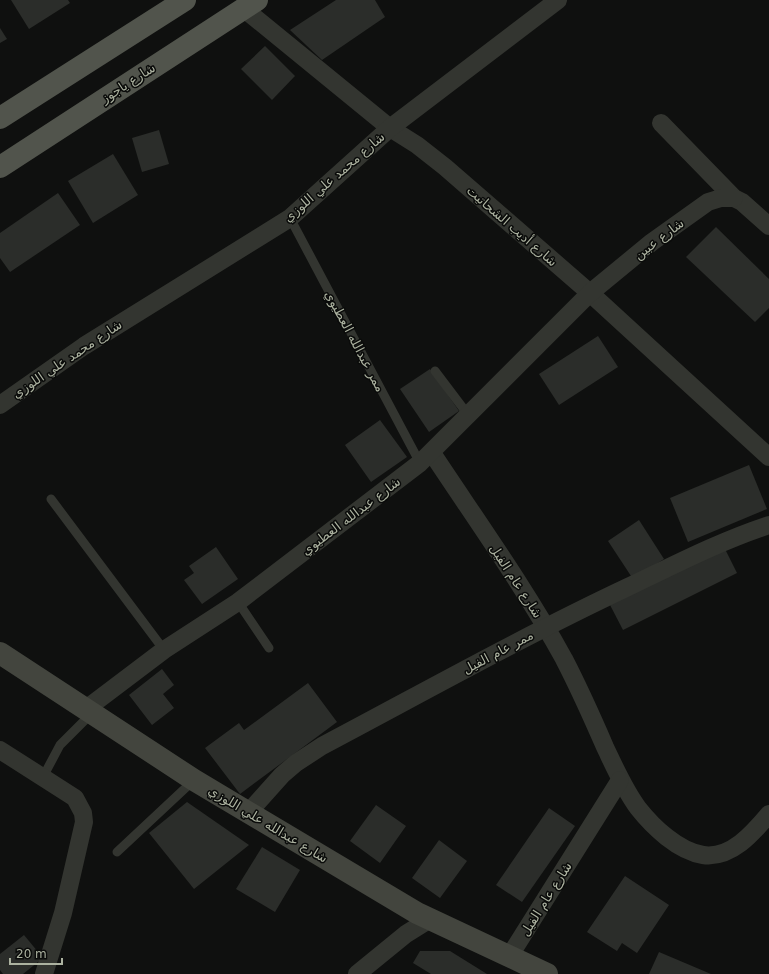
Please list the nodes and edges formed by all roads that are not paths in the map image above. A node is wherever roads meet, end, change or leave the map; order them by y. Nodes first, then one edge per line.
1 (185, 0) edge
2 (558, 0) edge
3 (250, 4) edge
4 (0, 118) edge
5 (661, 124) dead end
6 (390, 128) junction
7 (0, 167) edge
8 (734, 198) junction
9 (290, 218) junction
10 (769, 226) edge
11 (590, 293) junction
12 (435, 371) dead end
13 (0, 405) edge
14 (468, 416) junction
15 (769, 457) edge
16 (426, 458) junction
17 (51, 499) dead end
18 (769, 525) edge
19 (238, 602) junction
20 (546, 626) junction
21 (269, 648) dead end
22 (164, 650) junction
23 (0, 653) edge
24 (89, 711) junction
25 (0, 750) edge
26 (43, 777) junction
27 (194, 780) junction
28 (620, 780) junction
29 (248, 813) junction
30 (769, 814) edge
31 (117, 852) dead end
32 (430, 919) junction
33 (509, 957) junction
34 (44, 974) edge
35 (357, 974) edge
36 (547, 974) edge

1 - 4 main road
2 - 6 street, شارع محمد علي اللوزي
3 - 6 street, شارع أديب الشحاتيت
3 - 7 main road, شارع ياجوز
5 - 8 street
6 - 9 street, شارع محمد علي اللوزي
6 - 11 street, شارع أديب الشحاتيت
8 - 10 street
8 - 11 street, شارع عبين
9 - 13 street, شارع محمد علي اللوزي
9 - 16 lane, ممر عبدالله العطيوي
11 - 14 street, شارع عبدالله العطيوي
11 - 15 street, شارع أديب الشحاتيت
12 - 14 lane
14 - 16 street, شارع عبدالله العطيوي
16 - 19 street, شارع عبدالله العطيوي
16 - 20 street, شارع عام الفيل
17 - 22 lane
18 - 20 street, ممر عام الفيل
19 - 21 lane
19 - 22 street, شارع عبدالله العطيوي
20 - 28 street, شارع عام الفيل
20 - 29 street, ممر عام الفيل
22 - 24 street, شارع عبدالله العطيوي
23 - 24 street, شارع عبدالله علي اللوزي
24 - 26 lane
24 - 27 street, شارع عبدالله علي اللوزي
25 - 26 street
26 - 34 street
27 - 29 street, شارع عبدالله علي اللوزي
27 - 31 lane
28 - 30 street, شارع عام الفيل
28 - 33 street, شارع عام الفيل
29 - 32 street, شارع عبدالله علي اللوزي
32 - 33 street, شارع عبدالله علي اللوزي
32 - 35 street
33 - 36 street, شارع عبدالله علي اللوزي

